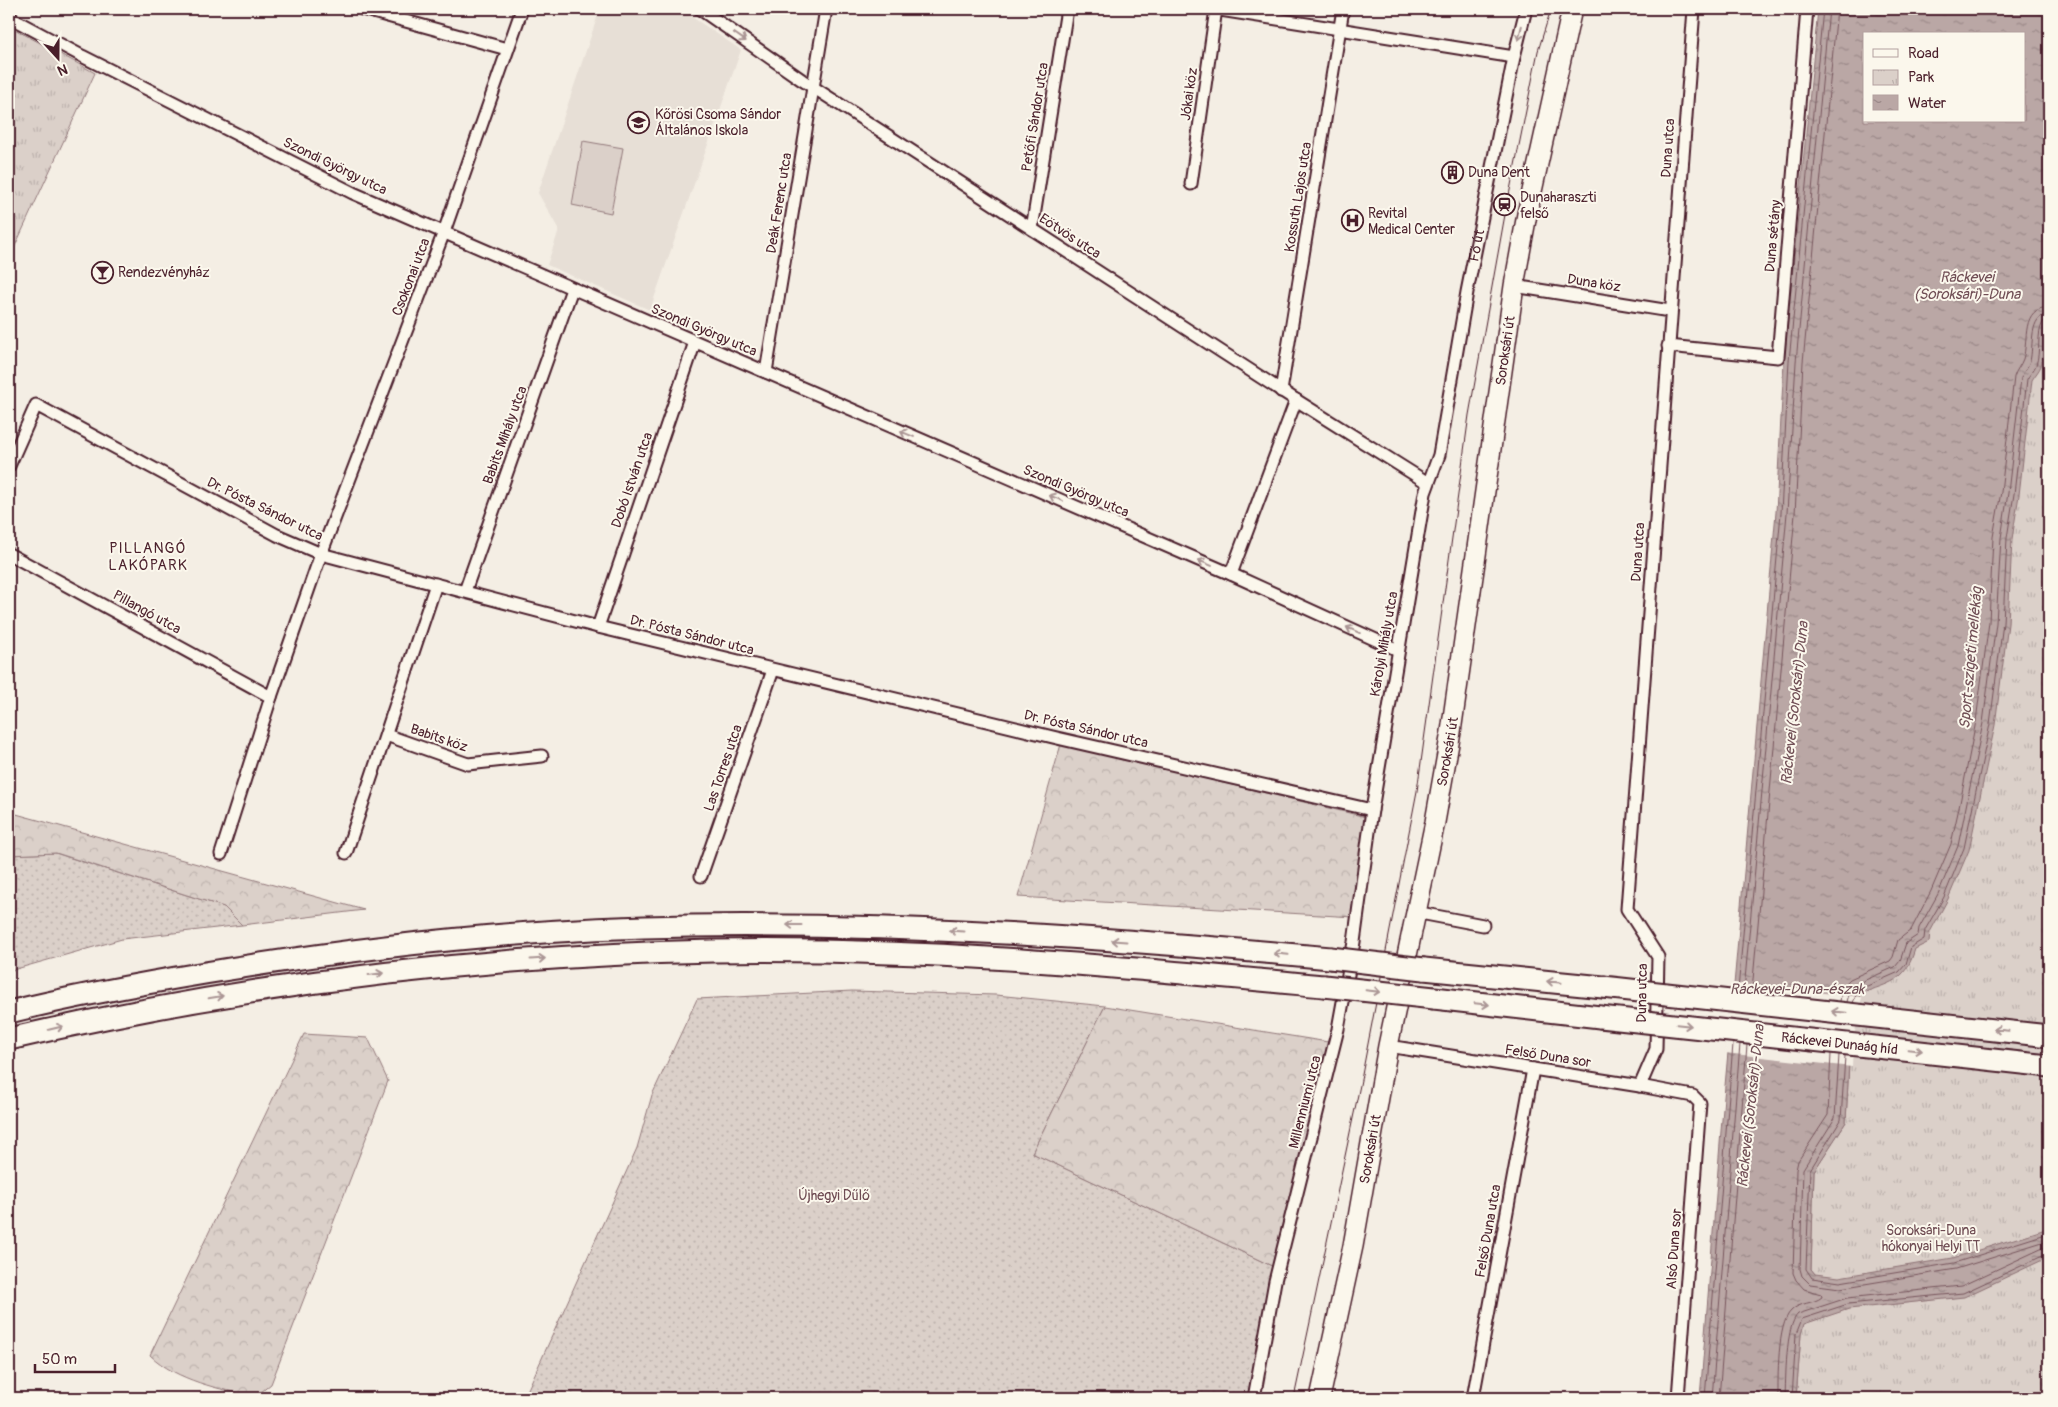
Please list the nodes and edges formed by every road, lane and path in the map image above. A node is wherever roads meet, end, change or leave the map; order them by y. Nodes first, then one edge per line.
1 (362, 9) edge
2 (522, 9) edge
3 (700, 9) edge
4 (826, 9) edge
5 (1068, 9) edge
6 (1215, 9) edge
7 (1343, 9) edge
8 (1526, 9) edge
9 (1572, 9) edge
10 (1579, 9) edge
11 (1694, 9) edge
12 (1807, 9) edge
13 (9, 17) edge
14 (1340, 29) junction
15 (507, 49) junction
16 (1514, 57) junction
17 (814, 87) junction
18 (1553, 101) junction
19 (1191, 184) dead end
20 (1032, 229) junction
21 (444, 232) junction
22 (1514, 286) junction
23 (572, 288) junction
24 (1670, 311) junction
25 (695, 342) junction
26 (1668, 346) junction
27 (766, 372) junction
28 (1281, 391) junction
29 (1296, 400) junction
30 (9, 466) edge
31 (1428, 483) junction
32 (9, 554) edge
33 (321, 554) junction
34 (1231, 574) junction
35 (436, 584) junction
36 (465, 591) junction
37 (598, 628) junction
38 (1398, 650) junction
39 (773, 670) junction
40 (271, 697) junction
41 (386, 735) junction
42 (542, 756) dead end
43 (1372, 810) junction
44 (346, 853) dead end
45 (221, 854) dead end
46 (701, 876) dead end
47 (1415, 912) junction
48 (1483, 925) dead end
49 (9, 1012) edge
50 (2049, 1036) edge
51 (9, 1040) edge
52 (1388, 1046) junction
53 (2049, 1066) edge
54 (1533, 1069) junction
55 (1640, 1086) junction
56 (1700, 1103) joint
57 (1254, 1398) edge
58 (1320, 1398) edge
59 (1473, 1398) edge
60 (1678, 1398) edge

1 - 15 street
2 - 15 street, Csokonai utca
3 -> 17 street, Eötvös utca
4 - 17 street, Deák Ferenc utca
5 - 20 street, Petőfi Sándor utca
6 - 14 street
6 - 19 street, Jókai köz
7 - 14 street, Kossuth Lajos utca
8 -> 16 street, Fő út
9 - 18 main road
10 - 18 main road
11 - 24 street, Duna utca
12 - 26 street, Duna sétány
13 - 21 street, Szondi György utca
14 - 16 street
14 - 28 street, Kossuth Lajos utca
15 - 21 street, Csokonai utca
16 - 31 street, Fő út
17 - 20 street, Eötvös utca
17 - 27 street, Deák Ferenc utca
18 - 22 main road, Soroksári út
20 - 28 street, Eötvös utca
21 - 23 street, Szondi György utca
21 - 33 street, Csokonai utca
22 - 24 street, Duna köz
22 - 47 main road, Soroksári út
23 - 25 street, Szondi György utca
23 - 36 street, Babits Mihály utca
24 - 26 street, Duna utca
25 - 27 street, Szondi György utca
25 - 37 street, Dobó István utca
26 - 55 street, Duna utca
34 -> 27 street, Szondi György utca
28 - 29 street, Eötvös utca
29 - 31 street, Eötvös utca
29 - 34 street
30 - 33 street, Dr. Pósta Sándor utca
31 - 38 street, Károlyi Mihály utca
32 - 40 street, Pillangó utca
33 - 35 street, Dr. Pósta Sándor utca
33 - 40 street, Csokonai utca
38 -> 34 street, Szondi György utca
35 - 36 street, Dr. Pósta Sándor utca
35 - 41 street
36 - 37 street, Dr. Pósta Sándor utca
37 - 39 street, Dr. Pósta Sándor utca
38 - 43 street, Károlyi Mihály utca
39 - 43 street, Dr. Pósta Sándor utca
39 - 46 street, Las Torres utca
40 - 45 street, Csokonai utca
41 - 42 street, Babits köz
41 - 44 street
43 - 57 street, Millenniumi utca
47 - 48 street
47 - 52 main road, Soroksári út
50 -> 49 highway, bridge
51 -> 53 highway, Ráckevei Dunaág híd, bridge
52 - 54 street, Felső Duna sor
52 - 58 main road, Soroksári út
54 - 55 street, Felső Duna sor
54 - 59 street, Felső Duna utca
55 - 56 street, Felső Duna sor
56 - 60 street, Alsó Duna sor

